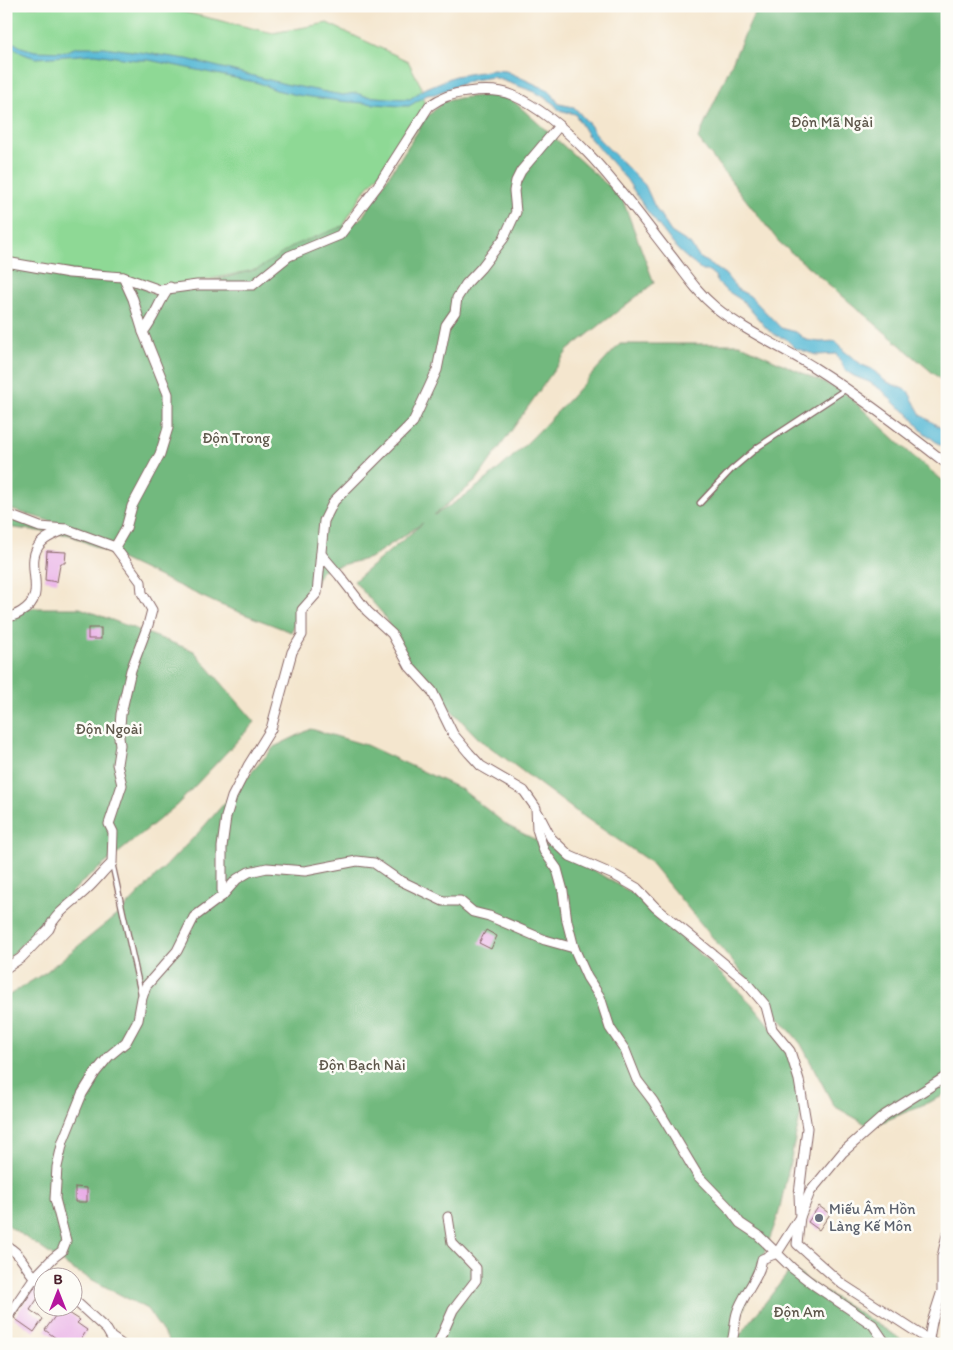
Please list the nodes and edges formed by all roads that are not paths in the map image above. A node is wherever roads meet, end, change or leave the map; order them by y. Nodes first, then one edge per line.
1 (558, 126) junction
2 (6, 262) edge
3 (123, 277) junction
4 (170, 288) junction
5 (144, 332) junction
6 (846, 389) junction
7 (947, 464) edge
8 (700, 503) dead end
9 (6, 514) edge
10 (66, 529) junction
11 (115, 547) junction
12 (321, 554) junction
13 (6, 617) edge
14 (536, 808) junction
15 (112, 863) junction
16 (222, 896) junction
17 (574, 948) junction
18 (6, 968) edge
19 (142, 998) junction
20 (947, 1076) edge
21 (448, 1217) dead end
22 (800, 1217) junction
23 (947, 1235) edge
24 (6, 1246) edge
25 (777, 1253) junction
26 (46, 1268) edge
27 (32, 1274) edge
28 (32, 1287) edge
29 (82, 1307) edge
30 (6, 1319) edge
31 (109, 1340) edge
32 (930, 1343) edge
33 (121, 1344) edge
34 (438, 1344) edge
35 (730, 1344) edge
36 (888, 1344) edge

1 - 4 street
1 - 6 street
1 - 12 street
2 - 3 street
3 - 4 street
3 - 5 street
4 - 5 street
5 - 11 street
6 - 7 street
6 - 8 lane
9 - 10 street
10 - 11 street
10 - 13 street
11 - 15 street
12 - 14 street
12 - 16 street
14 - 17 street
14 - 22 street
15 - 18 street
15 - 19 lane
16 - 17 street
16 - 19 street
17 - 25 street
19 - 26 street
20 - 22 street
21 - 34 street
22 - 25 street
22 - 32 street
23 - 32 street
24 - 27 street
25 - 35 street
25 - 36 street
28 - 30 street
29 - 31 street
31 - 33 street

